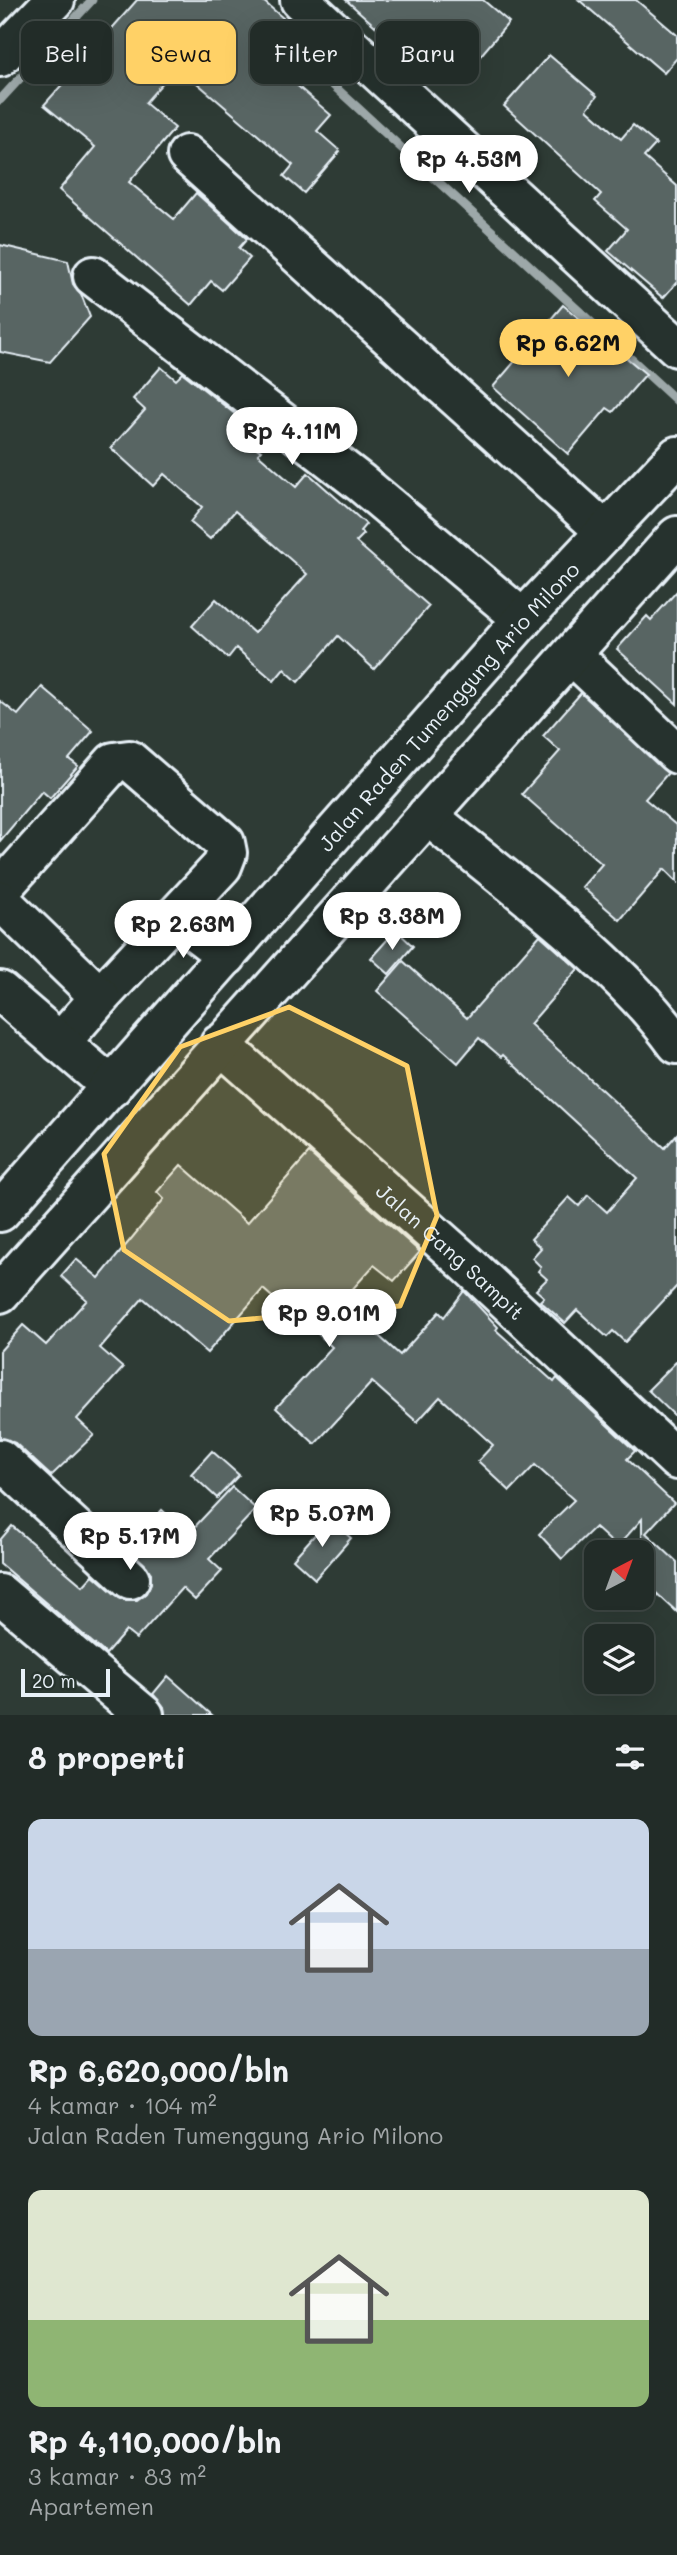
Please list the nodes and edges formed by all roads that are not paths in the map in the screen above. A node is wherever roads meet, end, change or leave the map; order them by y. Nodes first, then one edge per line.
1 (55, 0) edge
2 (300, 0) edge
3 (0, 57) edge
4 (187, 155) dead end
5 (93, 276) dead end
6 (677, 347) edge
7 (677, 456) edge
8 (606, 533) junction
9 (677, 536) edge
10 (523, 619) junction
11 (572, 655) junction
12 (677, 754) edge
13 (427, 815) junction
14 (0, 890) edge
15 (0, 900) edge
16 (175, 916) junction
17 (227, 956) junction
18 (0, 991) edge
19 (100, 997) junction
20 (60, 1043) junction
21 (220, 1044) junction
22 (677, 1044) edge
23 (111, 1087) junction
24 (64, 1141) junction
25 (104, 1176) junction
26 (0, 1212) edge
27 (0, 1293) edge
28 (0, 1459) edge
29 (677, 1460) edge
30 (130, 1579) dead end
31 (0, 1594) edge
32 (144, 1715) edge

1 - 3 main road
2 - 6 main road
4 - 8 main road
5 - 10 main road
7 - 8 main road, Jalan Raden Tumenggung Ario Milono
8 - 10 main road, Jalan Raden Tumenggung Ario Milono
9 - 11 main road
10 - 17 main road, Jalan Raden Tumenggung Ario Milono
11 - 12 main road
11 - 13 main road
13 - 21 main road
13 - 22 main road
14 - 16 main road
15 - 19 main road
16 - 17 main road
16 - 19 main road
17 - 23 main road, Jalan Raden Tumenggung Ario Milono
18 - 20 main road
19 - 20 main road
20 - 23 main road
21 - 25 main road
21 - 29 main road, Jalan Gang Sampit
23 - 24 main road, Jalan Raden Tumenggung Ario Milono
24 - 25 main road
24 - 26 main road, Jalan Raden Tumenggung Ario Milono
25 - 27 main road
28 - 30 main road
31 - 32 main road

